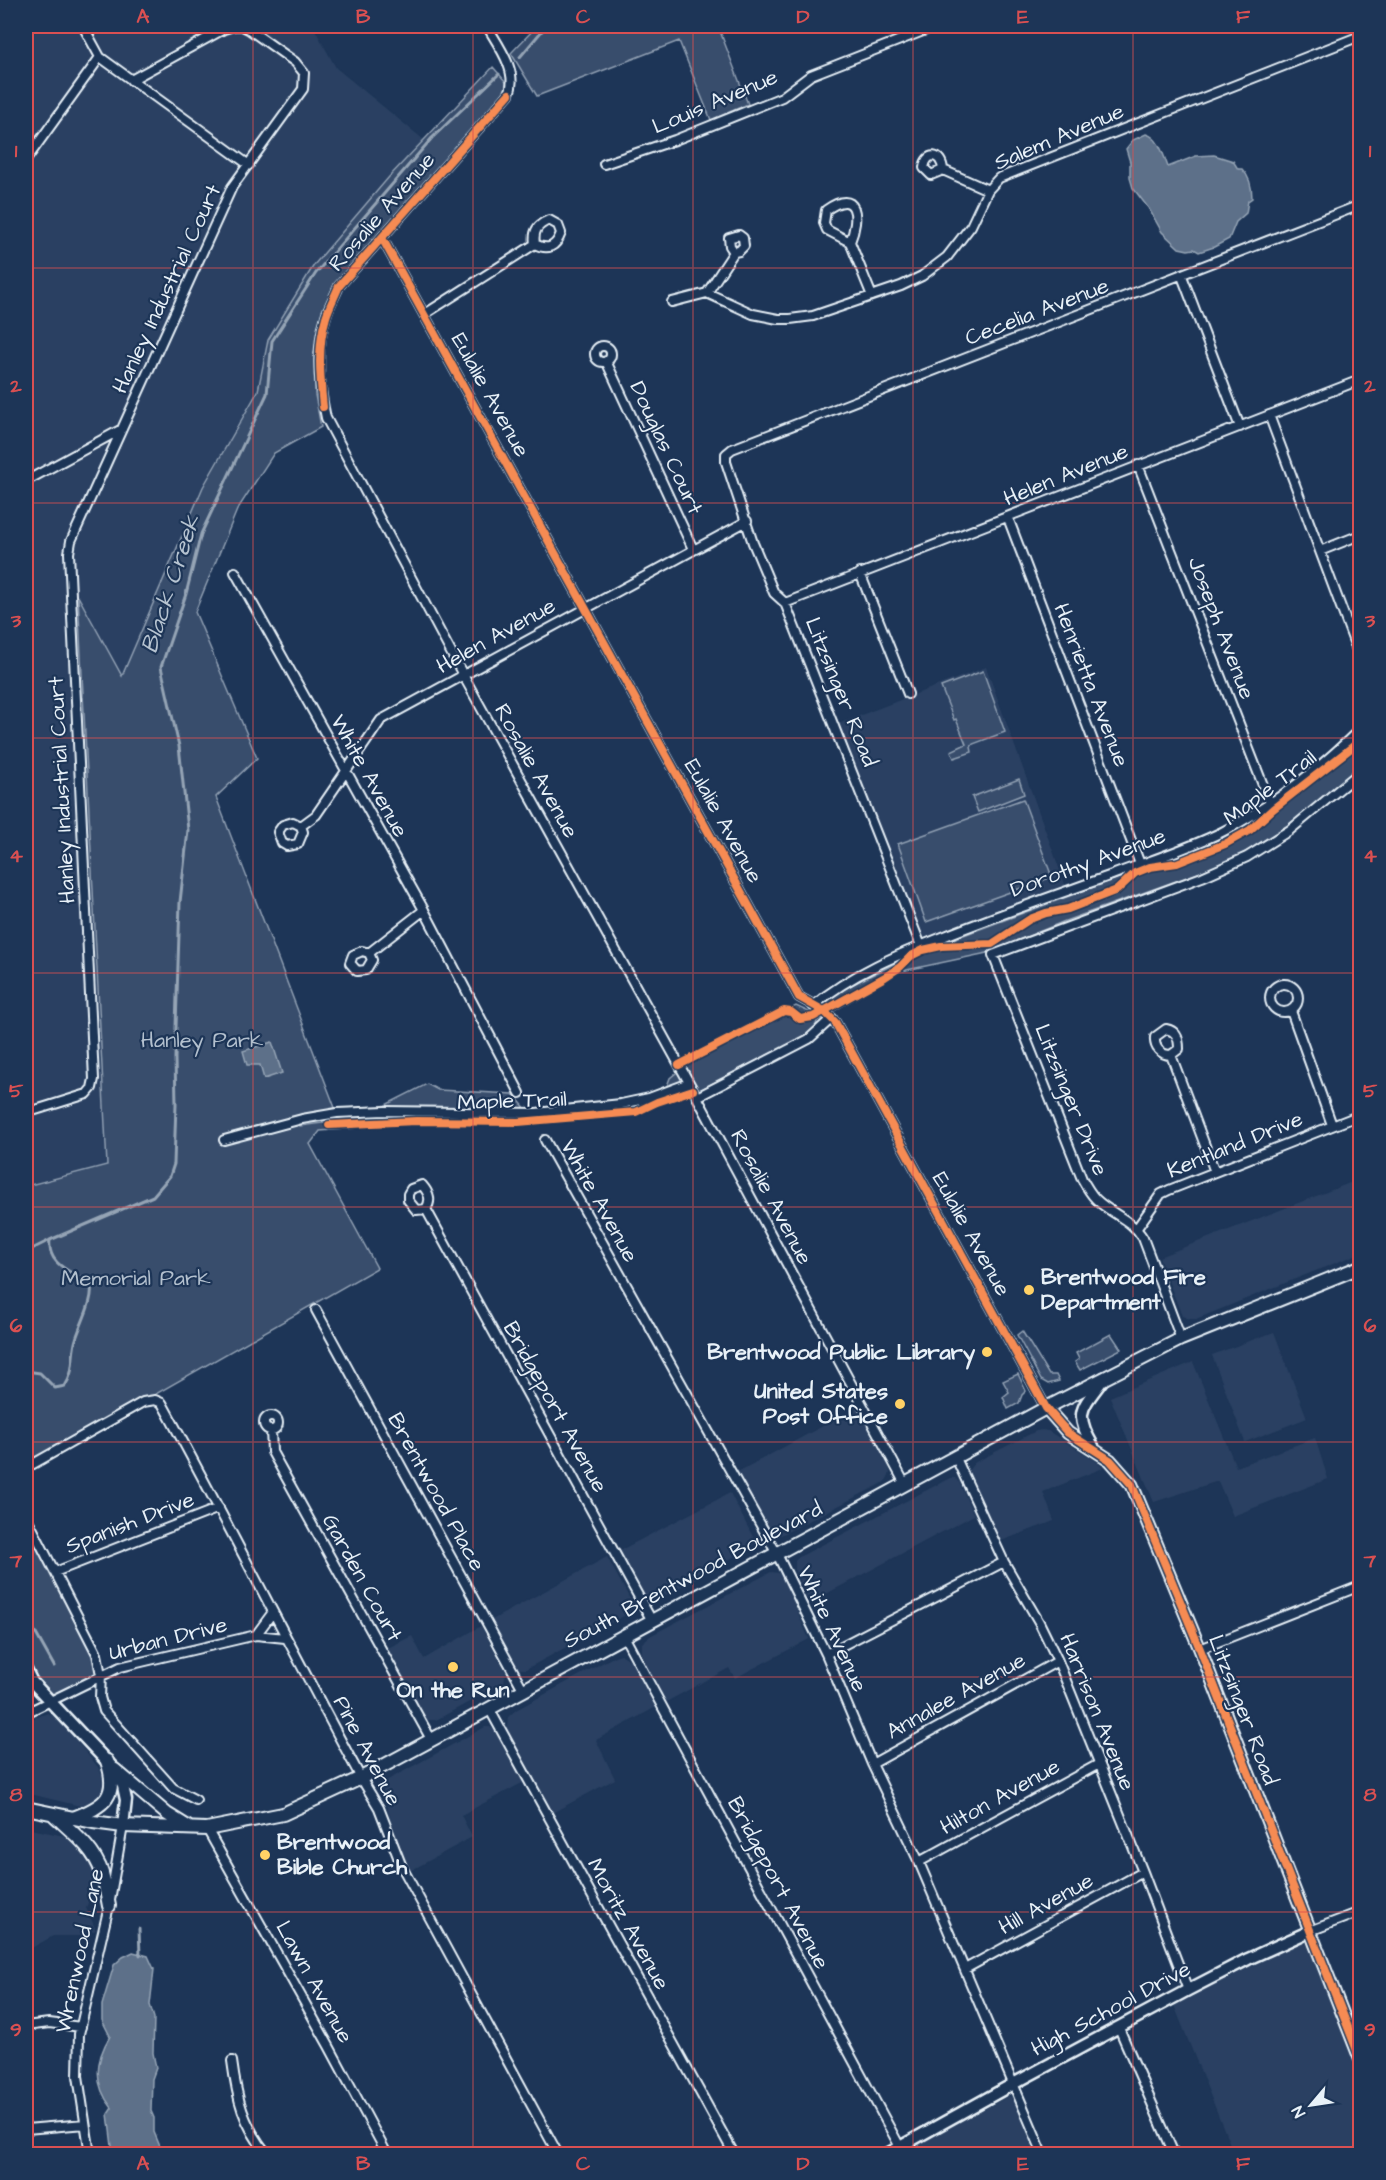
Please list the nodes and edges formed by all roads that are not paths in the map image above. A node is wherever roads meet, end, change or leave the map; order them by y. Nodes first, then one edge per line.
1 (83, 26) edge
2 (234, 26) edge
3 (488, 26) edge
4 (936, 26) edge
5 (1360, 36) edge
6 (100, 57) junction
7 (131, 80) junction
8 (26, 160) edge
9 (604, 164) dead end
10 (249, 165) junction
11 (943, 170) dead end
12 (988, 190) junction
13 (1360, 205) edge
14 (382, 238) junction
15 (850, 242) junction
16 (535, 244) dead end
17 (734, 252) dead end
18 (1182, 276) junction
19 (707, 293) junction
20 (872, 296) junction
21 (672, 302) dead end
22 (425, 314) junction
23 (606, 361) dead end
24 (1360, 380) edge
25 (1269, 415) junction
26 (1240, 427) junction
27 (122, 429) junction
28 (726, 454) joint
29 (1138, 465) junction
30 (26, 481) edge
31 (1008, 518) junction
32 (747, 521) junction
33 (1360, 535) edge
34 (693, 549) junction
35 (1320, 551) junction
36 (235, 572) dead end
37 (860, 573) junction
38 (784, 603) junction
39 (585, 608) junction
40 (1360, 658) edge
41 (463, 675) junction
42 (908, 694) dead end
43 (1360, 729) edge
44 (345, 771) junction
45 (1360, 772) edge
46 (1270, 803) junction
47 (301, 826) dead end
48 (1140, 864) junction
49 (424, 910) junction
50 (921, 945) junction
51 (369, 952) dead end
52 (813, 1006) junction
53 (1291, 1011) dead end
54 (832, 1018) junction
55 (1172, 1055) dead end
56 (689, 1083) junction
57 (520, 1093) dead end
58 (697, 1097) junction
59 (26, 1113) edge
60 (1360, 1114) edge
61 (1332, 1125) junction
62 (224, 1140) dead end
63 (544, 1140) dead end
64 (1215, 1172) junction
65 (426, 1209) dead end
66 (1137, 1228) junction
67 (1360, 1267) edge
68 (316, 1310) dead end
69 (1181, 1339) junction
70 (1104, 1378) junction
71 (1046, 1408) junction
72 (271, 1430) dead end
73 (1094, 1449) junction
74 (955, 1456) junction
75 (26, 1468) edge
76 (905, 1484) junction
77 (219, 1508) junction
78 (26, 1516) edge
79 (777, 1554) junction
80 (1004, 1562) junction
81 (55, 1572) junction
82 (1360, 1586) edge
83 (273, 1612) junction
84 (652, 1621) junction
85 (255, 1635) junction
86 (624, 1636) junction
87 (285, 1638) junction
88 (1200, 1649) junction
89 (826, 1654) junction
90 (1058, 1661) junction
91 (26, 1670) edge
92 (101, 1675) junction
93 (524, 1691) junction
94 (50, 1702) junction
95 (490, 1710) junction
96 (26, 1713) edge
97 (432, 1741) junction
98 (872, 1764) junction
99 (1099, 1764) junction
100 (111, 1765) junction
101 (361, 1778) junction
102 (196, 1800) dead end
103 (26, 1808) edge
104 (53, 1814) junction
105 (73, 1818) junction
106 (123, 1826) junction
107 (189, 1828) junction
108 (207, 1828) junction
109 (919, 1862) junction
110 (1143, 1872) junction
111 (109, 1906) junction
112 (1360, 1912) edge
113 (1310, 1931) junction
114 (965, 1969) junction
115 (1188, 1990) junction
116 (26, 2026) edge
117 (81, 2027) junction
118 (1119, 2028) junction
119 (1360, 2058) edge
120 (232, 2061) dead end
121 (1013, 2084) junction
122 (85, 2124) junction
123 (26, 2129) edge
124 (900, 2147) junction
125 (90, 2154) edge
126 (267, 2154) edge
127 (387, 2154) edge
128 (558, 2154) edge
129 (734, 2154) edge
130 (887, 2154) edge
131 (1043, 2154) edge
132 (1174, 2154) edge

1 - 6 street
2 - 7 street, Hanley Industrial Court
2 - 10 street, Hanley Industrial Court
3 - 14 street, Rosalie Avenue
4 - 9 street, Louis Avenue
5 - 12 street, Salem Avenue
6 - 7 street
6 - 8 street
7 - 10 street
10 - 27 street, Hanley Industrial Court
11 - 12 street
12 - 20 street, Salem Avenue
13 - 18 street, Cecelia Avenue
14 - 22 street, Eulalie Avenue
14 - 41 street, Rosalie Avenue
15 - 15 street
15 - 20 street
16 - 22 street
17 - 19 street
18 - 26 street
18 - 28 street, Cecelia Avenue
19 - 20 street, Salem Avenue
19 - 21 street
22 - 39 street, Eulalie Avenue
23 - 34 street, Douglas Court
24 - 25 street, Helen Avenue
25 - 26 street, Helen Avenue
25 - 35 street
26 - 29 street, Helen Avenue
27 - 30 street, Hanley Industrial Court
27 - 59 street, Hanley Industrial Court
28 - 32 street, Litzsinger Road
29 - 31 street, Helen Avenue
29 - 46 street, Joseph Avenue
31 - 37 street, Helen Avenue
31 - 48 street, Henrietta Avenue
32 - 34 street, Helen Avenue
32 - 38 street, Litzsinger Road
33 - 35 street
34 - 39 street, Helen Avenue
35 - 40 street
36 - 44 street, White Avenue
37 - 38 street, Helen Avenue
37 - 42 street
38 - 50 street, Litzsinger Road
39 - 41 street, Helen Avenue
39 - 52 street, Eulalie Avenue
41 - 44 street, Helen Avenue
41 - 56 street, Rosalie Avenue
43 - 46 street, Dorothy Avenue
44 - 47 street, Helen Avenue
44 - 49 street, White Avenue
45 - 66 street, Litzsinger Drive
46 - 48 street, Dorothy Avenue
48 - 50 street, Dorothy Avenue
49 - 51 street
49 - 57 street, White Avenue
50 - 52 street, Dorothy Avenue
52 - 54 street, Eulalie Avenue
53 - 61 street
54 - 58 street
54 - 71 street, Eulalie Avenue
55 - 64 street
56 - 58 street, Rosalie Avenue
56 - 62 street
58 - 76 street, Rosalie Avenue
60 - 61 street, Kentland Drive
61 - 64 street, Kentland Drive
63 - 79 street, White Avenue
64 - 66 street, Kentland Drive
65 - 84 street, Bridgeport Avenue
66 - 69 street
67 - 69 main road, South Brentwood Boulevard
68 - 93 street, Brentwood Place
69 - 70 main road, South Brentwood Boulevard
70 - 71 main road, South Brentwood Boulevard
70 - 73 street
71 - 73 street, Litzsinger Road
71 - 74 main road, South Brentwood Boulevard
72 - 97 street, Garden Court
73 - 88 street, Litzsinger Road
74 - 76 main road, South Brentwood Boulevard
74 - 80 street, Harrison Avenue
75 - 77 street, Pine Avenue
76 - 79 main road, South Brentwood Boulevard
77 - 81 street, Spanish Drive
77 - 83 street, Pine Avenue
78 - 81 street
79 - 84 main road, South Brentwood Boulevard
79 - 89 street, White Avenue
80 - 89 street
80 - 90 street, Harrison Avenue
81 - 92 street
82 - 88 street
83 - 85 street, Urban Drive
83 - 87 street, Pine Avenue
84 - 86 main road, South Brentwood Boulevard
85 - 87 street, Urban Drive
85 - 92 street, Urban Drive
86 - 93 main road, South Brentwood Boulevard
86 - 124 street, Bridgeport Avenue
87 - 101 street, Pine Avenue
88 - 113 street, Litzsinger Road
89 - 98 street, White Avenue
90 - 98 street, Annalee Avenue
90 - 99 street, Harrison Avenue
91 - 94 street
92 - 94 street, Urban Drive
92 - 102 street
93 - 95 main road, South Brentwood Boulevard
94 - 96 street, Urban Drive
94 - 100 street
95 - 97 main road, South Brentwood Boulevard
95 - 129 street, Moritz Avenue
97 - 101 main road, South Brentwood Boulevard
98 - 109 street, White Avenue
99 - 109 street, Hilton Avenue
99 - 110 street, Harrison Avenue
100 - 105 main road
100 - 106 street
100 - 107 main road
101 - 108 main road, South Brentwood Boulevard
101 - 128 street, Pine Avenue
103 - 104 main road, South Brentwood Boulevard
104 - 105 main road, South Brentwood Boulevard
104 - 111 main road
105 - 106 main road, South Brentwood Boulevard
106 - 107 main road, South Brentwood Boulevard
106 - 111 street, Wrenwood Lane
107 - 108 main road, South Brentwood Boulevard
108 - 127 street, Lawn Avenue
109 - 114 street, White Avenue
110 - 114 street, Hill Avenue
110 - 115 street, Harrison Avenue
111 - 117 street, Wrenwood Lane
112 - 113 street, High School Drive
113 - 115 street, High School Drive
113 - 119 street, Litzsinger Road
114 - 121 street, White Avenue
115 - 118 street, High School Drive
116 - 117 street
117 - 122 street, Wrenwood Lane
118 - 121 street, High School Drive
118 - 132 street
120 - 126 street
121 - 124 street, High School Drive
121 - 131 street, White Avenue
122 - 123 street
122 - 125 street, Wrenwood Lane
124 - 130 street, High School Drive

